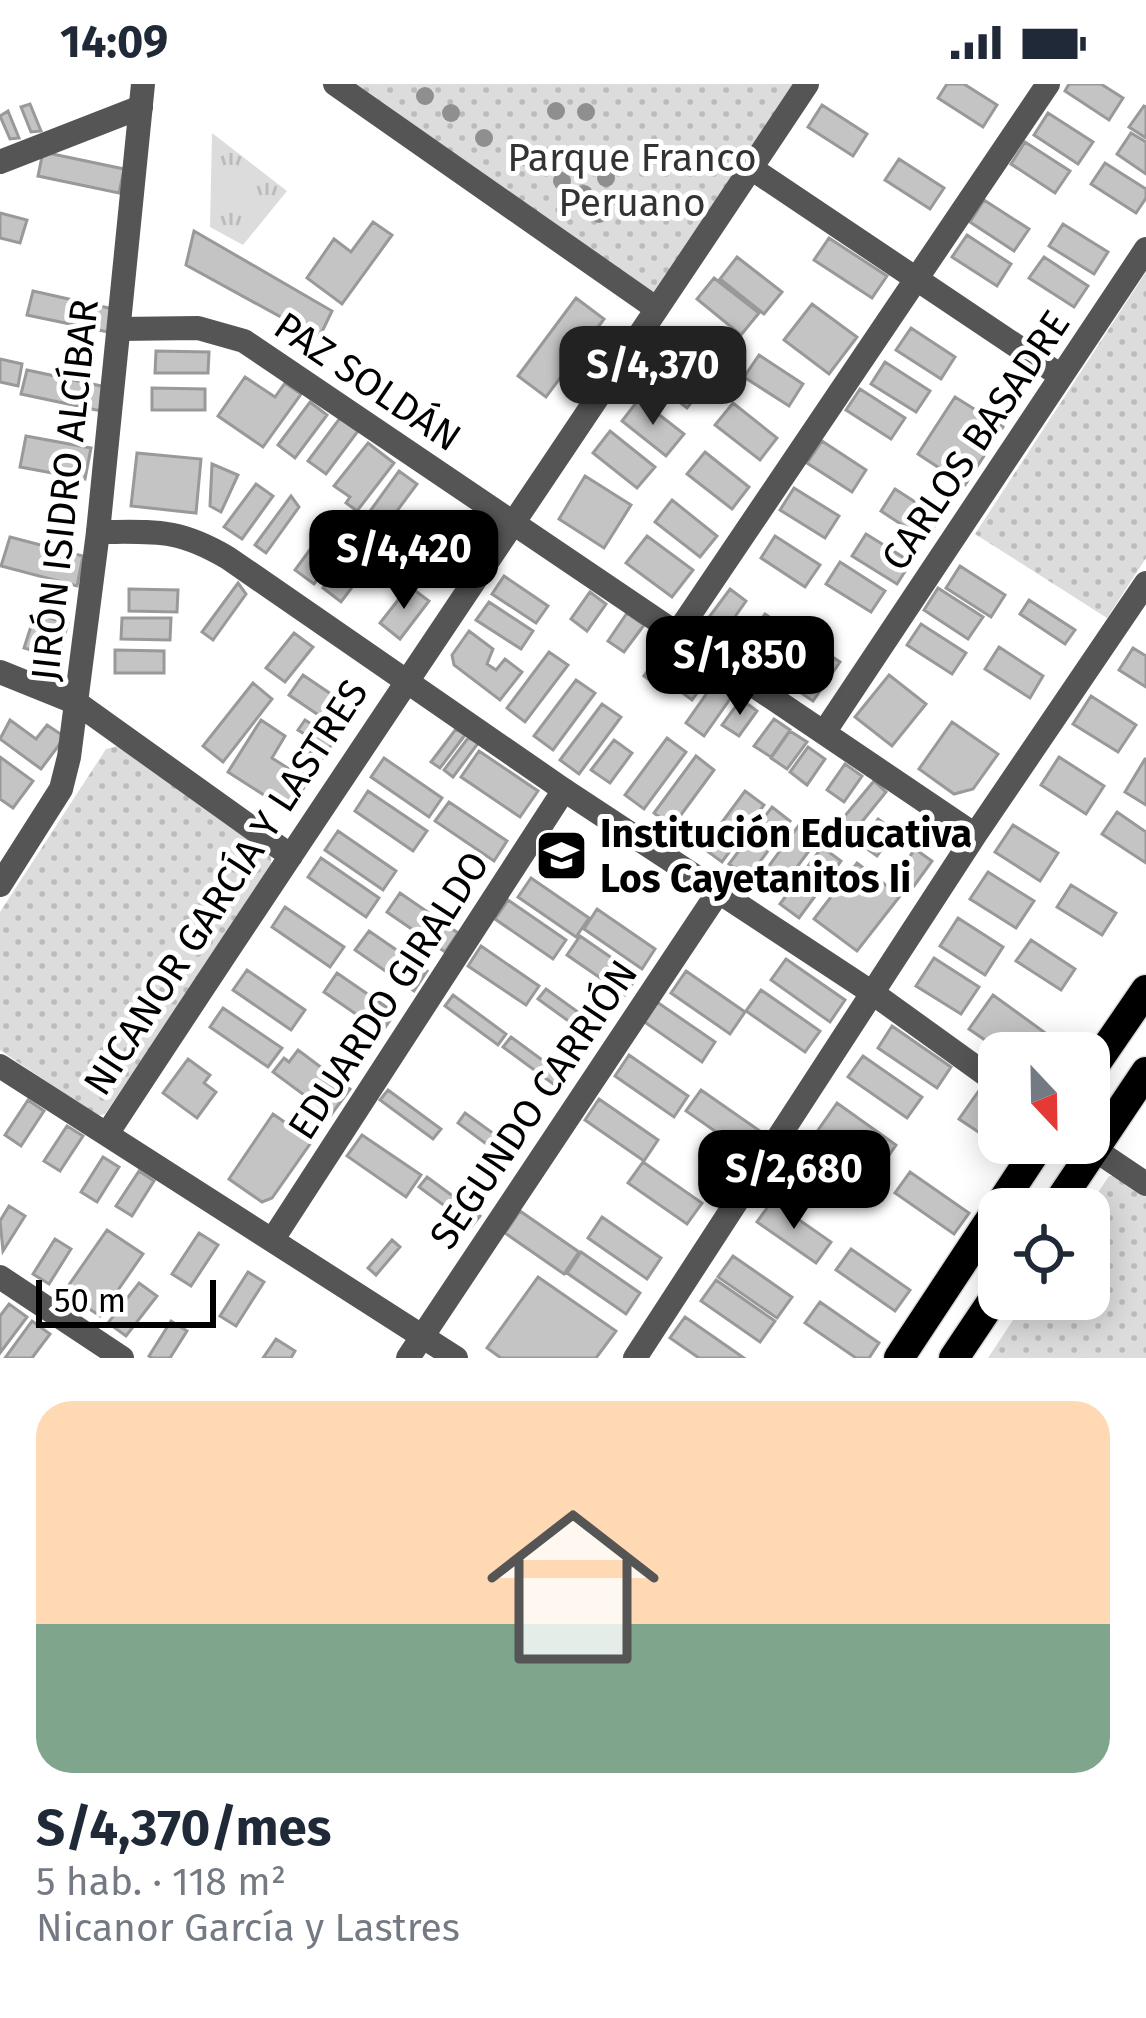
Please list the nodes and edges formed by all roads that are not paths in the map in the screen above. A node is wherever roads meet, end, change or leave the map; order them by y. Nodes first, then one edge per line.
1 (335, 84) edge
2 (807, 84) edge
3 (1048, 84) edge
4 (142, 96) edge
5 (0, 162) edge
6 (751, 168) junction
7 (1146, 249) edge
8 (916, 279) junction
9 (657, 309) junction
10 (118, 329) junction
11 (1061, 376) junction
12 (515, 522) junction
13 (98, 532) junction
14 (1146, 583) edge
15 (678, 632) junction
16 (0, 672) edge
17 (406, 678) junction
18 (77, 704) junction
19 (825, 730) junction
20 (564, 790) junction
21 (975, 835) junction
22 (291, 856) junction
23 (0, 885) edge
24 (718, 891) junction
25 (1146, 990) edge
26 (874, 994) junction
27 (1110, 1042) edge
28 (0, 1066) edge
29 (978, 1069) edge
30 (1146, 1072) edge
31 (1110, 1120) edge
32 (107, 1134) junction
33 (1110, 1160) edge
34 (1028, 1164) edge
35 (1146, 1184) edge
36 (273, 1239) junction
37 (0, 1277) edge
38 (980, 1320) edge
39 (415, 1348) edge
40 (122, 1358) edge
41 (456, 1358) edge
42 (635, 1358) edge
43 (898, 1358) edge
44 (954, 1358) edge

1 - 9 street
2 - 6 street, NICANOR GARCÍA Y LASTRES
3 - 8 street
4 - 5 street
4 - 10 street, JIRÓN ISIDRO ALCÍBAR
6 - 8 street
6 - 9 street, NICANOR GARCÍA Y LASTRES
7 - 11 street, CARLOS BASADRE
8 - 11 street
8 - 15 street
9 - 12 street, NICANOR GARCÍA Y LASTRES
10 - 12 street, PAZ SOLDÁN
10 - 13 street, JIRÓN ISIDRO ALCÍBAR
11 - 19 street, CARLOS BASADRE
12 - 15 street, PAZ SOLDÁN
12 - 17 street, NICANOR GARCÍA Y LASTRES
13 - 17 street
13 - 18 street, JIRÓN ISIDRO ALCÍBAR
14 - 21 street
15 - 19 street, PAZ SOLDÁN
16 - 18 street
17 - 20 street
17 - 22 street, NICANOR GARCÍA Y LASTRES
18 - 22 street
18 - 23 street, JIRÓN ISIDRO ALCÍBAR
19 - 21 street, PAZ SOLDÁN
20 - 24 street
20 - 36 street, EDUARDO GIRALDO
21 - 26 street
22 - 32 street, NICANOR GARCÍA Y LASTRES
24 - 26 street
24 - 39 street, SEGUNDO CARRIÓN
25 - 27 main road
26 - 29 street
26 - 42 street
28 - 32 street
30 - 31 main road
32 - 36 street
33 - 35 street
34 - 43 main road
36 - 39 street
37 - 40 street
38 - 44 main road
39 - 41 street

